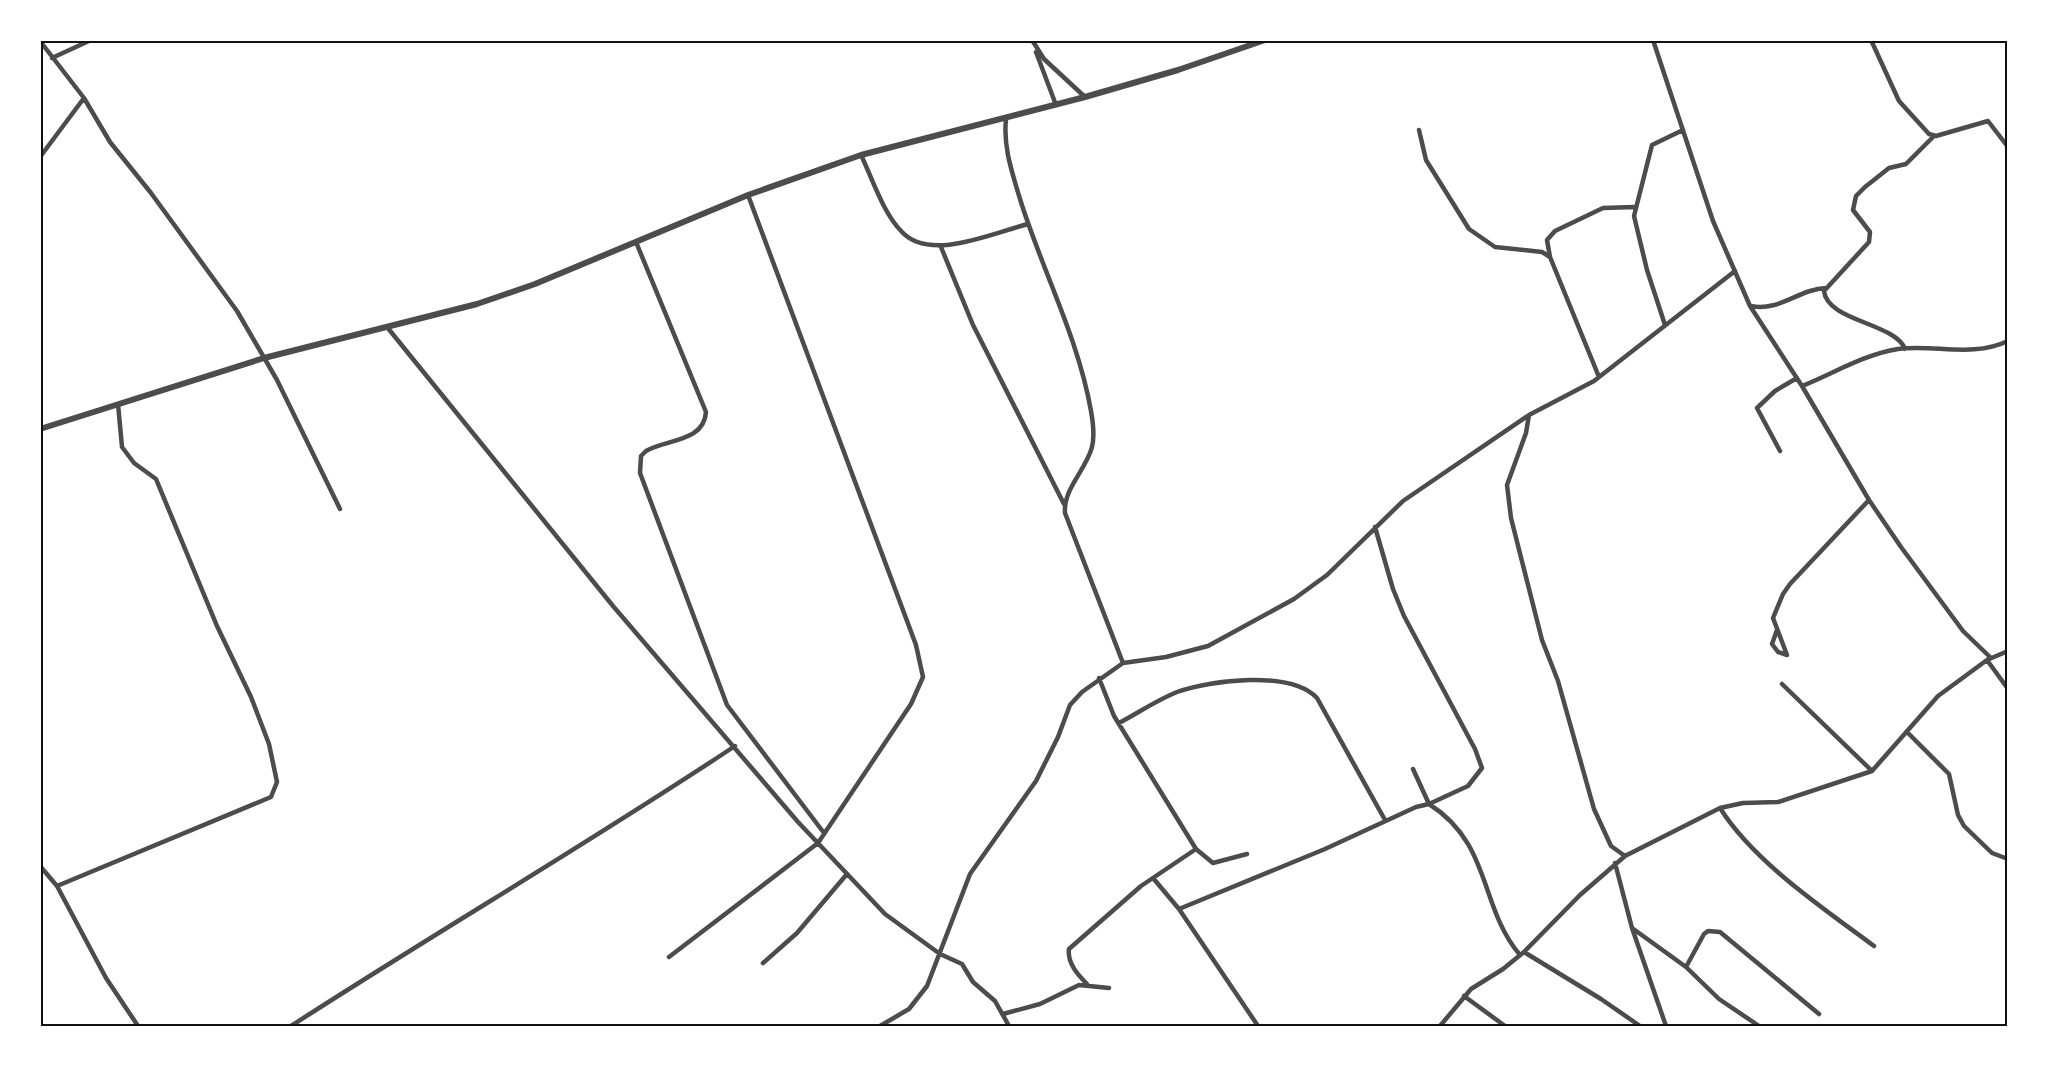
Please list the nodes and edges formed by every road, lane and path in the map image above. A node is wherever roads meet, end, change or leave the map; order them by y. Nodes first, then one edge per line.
1 (91, 40) edge
2 (1265, 40) edge
3 (1653, 40) edge
4 (1871, 40) edge
5 (40, 42) edge
6 (1033, 43) edge
7 (52, 58) junction
8 (84, 98) junction
9 (1084, 98) junction
10 (1056, 105) junction
11 (1006, 119) junction
12 (1419, 130) dead end
13 (1683, 130) junction
14 (1934, 136) junction
15 (2007, 147) edge
16 (861, 155) junction
17 (40, 157) edge
18 (748, 195) junction
19 (1634, 207) junction
20 (1028, 224) junction
21 (636, 242) junction
22 (941, 247) junction
23 (1550, 257) junction
24 (1735, 272) junction
25 (1826, 288) junction
26 (1750, 306) junction
27 (1665, 325) junction
28 (387, 327) junction
29 (2007, 341) edge
30 (1905, 349) junction
31 (264, 358) junction
32 (1599, 377) junction
33 (1797, 378) junction
34 (1802, 386) junction
35 (118, 404) junction
36 (1529, 416) junction
37 (40, 429) edge
38 (1780, 451) dead end
39 (1869, 500) junction
40 (1064, 504) junction
41 (340, 509) dead end
42 (1375, 527) junction
43 (1777, 630) junction
44 (2007, 651) edge
45 (1989, 659) junction
46 (1123, 663) junction
47 (1099, 678) junction
48 (1782, 684) dead end
49 (2007, 689) edge
50 (1119, 723) junction
51 (1907, 732) junction
52 (735, 747) junction
53 (1413, 769) dead end
54 (1872, 771) junction
55 (1429, 804) junction
56 (1720, 808) junction
57 (1385, 820) junction
58 (825, 833) junction
59 (818, 843) junction
60 (1196, 849) junction
61 (1247, 854) dead end
62 (1625, 856) junction
63 (2007, 859) edge
64 (1615, 863) junction
65 (40, 866) edge
66 (847, 874) junction
67 (1153, 878) junction
68 (57, 886) junction
69 (1179, 909) junction
70 (1632, 928) junction
71 (1874, 946) dead end
72 (940, 954) junction
73 (1522, 954) junction
74 (669, 957) dead end
75 (763, 963) dead end
76 (1686, 967) junction
77 (1087, 984) junction
78 (1109, 988) dead end
79 (1464, 996) junction
80 (1003, 1014) junction
81 (1819, 1014) dead end
82 (138, 1026) edge
83 (291, 1026) edge
84 (880, 1026) edge
85 (1009, 1026) edge
86 (1258, 1026) edge
87 (1440, 1026) edge
88 (1505, 1026) edge
89 (1640, 1026) edge
90 (1666, 1026) edge
91 (1759, 1026) edge

1 - 7 street
2 - 9 street
3 - 13 street
4 - 14 street
5 - 7 street
6 - 9 street
6 - 10 street
7 - 8 street
8 - 17 street
8 - 31 street
9 - 10 street
10 - 11 street
11 - 16 street
11 - 20 street
12 - 23 street
13 - 19 street
13 - 24 street
14 - 15 street
14 - 25 street
16 - 18 street
16 - 22 street
18 - 21 street
18 - 58 street
19 - 23 street
19 - 27 street
20 - 22 street
20 - 40 street
21 - 28 street
21 - 58 street
22 - 40 street
23 - 32 street
24 - 26 street
24 - 27 street
25 - 26 street
25 - 30 street
26 - 33 street
27 - 32 street
28 - 31 street
28 - 52 street
29 - 30 street
30 - 34 street
31 - 35 street
31 - 41 street
32 - 36 street
33 - 34 street
33 - 38 street
34 - 39 street
35 - 37 street
35 - 68 street
36 - 42 street
36 - 62 street
39 - 43 street
39 - 45 street
40 - 46 street
42 - 46 street
42 - 55 street
43 - 43 street
44 - 45 street
45 - 49 street
45 - 51 street
46 - 47 street
47 - 50 street
47 - 72 street
48 - 54 street
50 - 57 street
50 - 60 street
51 - 54 street
51 - 63 street
52 - 59 street
52 - 83 street
53 - 55 street
54 - 56 street
55 - 57 street
55 - 73 street
56 - 62 street
56 - 71 street
57 - 69 street
58 - 59 street
59 - 66 street
59 - 74 street
60 - 61 street
60 - 67 street
62 - 64 street
64 - 70 street
64 - 73 street
65 - 68 street
66 - 72 street
66 - 75 street
67 - 69 street
67 - 77 street
68 - 82 street
69 - 86 street
70 - 76 street
70 - 90 street
72 - 80 street
72 - 84 street
73 - 79 street
73 - 89 street
76 - 81 street
76 - 91 street
77 - 78 street
77 - 80 street
79 - 87 street
79 - 88 street
80 - 85 street

